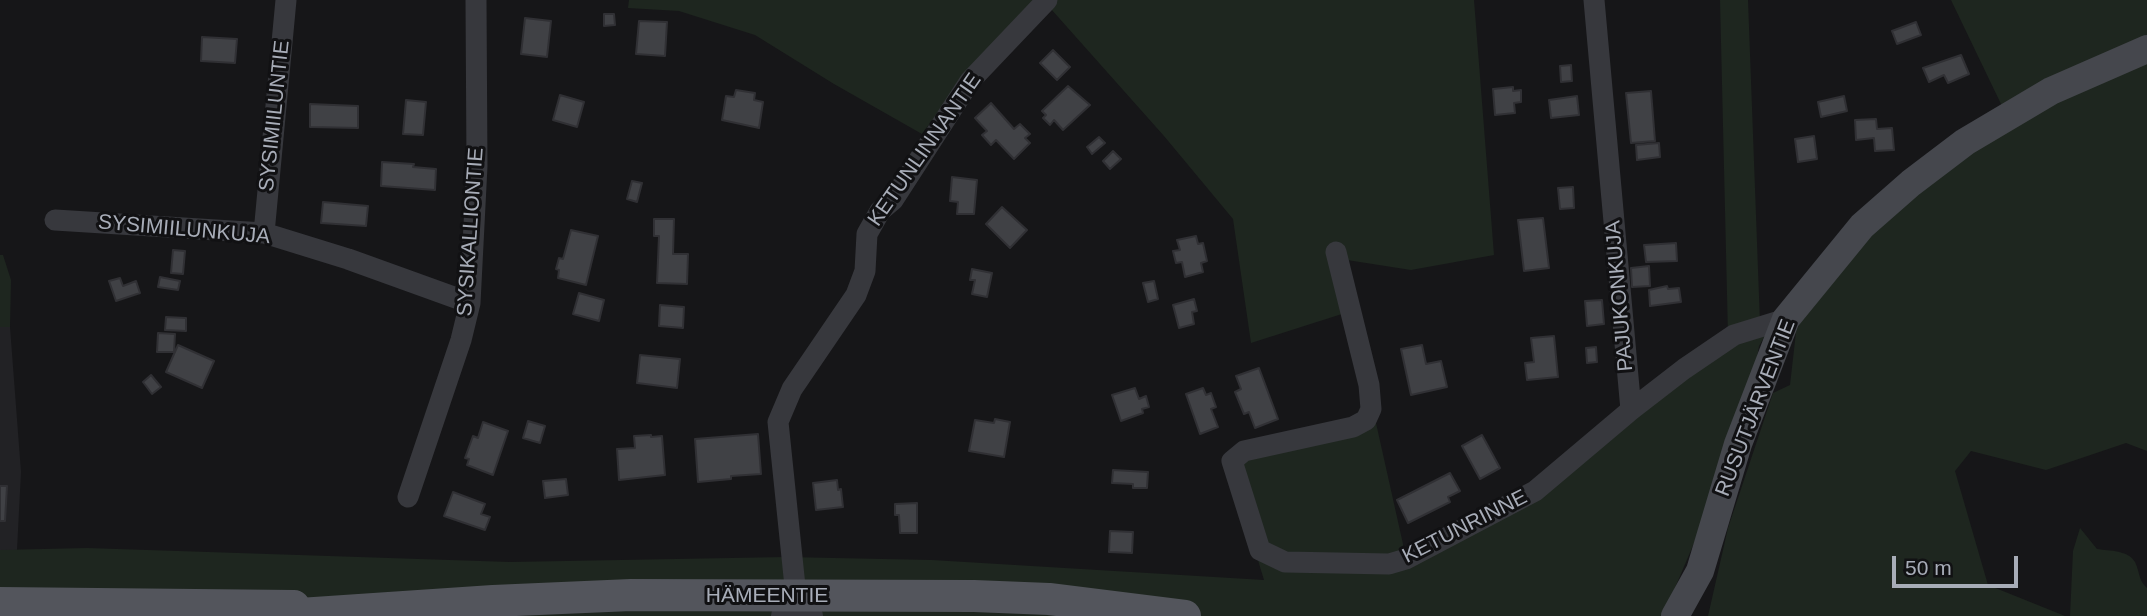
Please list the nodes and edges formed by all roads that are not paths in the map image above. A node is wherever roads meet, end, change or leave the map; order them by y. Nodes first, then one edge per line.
1 (286, 0) edge
2 (476, 0) edge
3 (1048, 0) edge
4 (1594, 0) edge
5 (2145, 51) edge
6 (55, 220) dead end
7 (264, 233) junction
8 (1336, 252) dead end
9 (470, 303) junction
10 (1786, 319) junction
11 (1631, 410) junction
12 (408, 497) dead end
13 (1700, 571) junction
14 (0, 603) edge
15 (380, 608) junction
16 (796, 609) edge
17 (1138, 611) junction
18 (270, 616) edge
19 (524, 616) edge
20 (1026, 616) edge
21 (1185, 616) edge
22 (1675, 616) edge
23 (1696, 616) edge

1 - 7 street, SYSIMIILUNTIE
2 - 9 street, SYSIKALLIONTIE
3 - 16 street, KETUNLINNANTIE
4 - 11 street, PAJUKONKUJA
5 - 10 main road, RUSUTJÄRVENTIE
6 - 7 street, SYSIMIILUNKUJA
7 - 9 street, SYSIMIILUNKUJA
8 - 11 street, KETUNRINNE
9 - 12 street, SYSIKALLIONTIE
10 - 11 street, PAJUKONKUJA
10 - 13 main road, RUSUTJÄRVENTIE
13 - 22 main road, RUSUTJÄRVENTIE
13 - 23 main road, RUSUTJÄRVENTIE
14 - 15 main road, HÄMEENTIE
15 - 16 main road, HÄMEENTIE
15 - 18 main road, HÄMEENTIE
15 - 19 main road, HÄMEENTIE
16 - 17 main road, HÄMEENTIE
17 - 20 main road, HÄMEENTIE
17 - 21 main road, HÄMEENTIE

